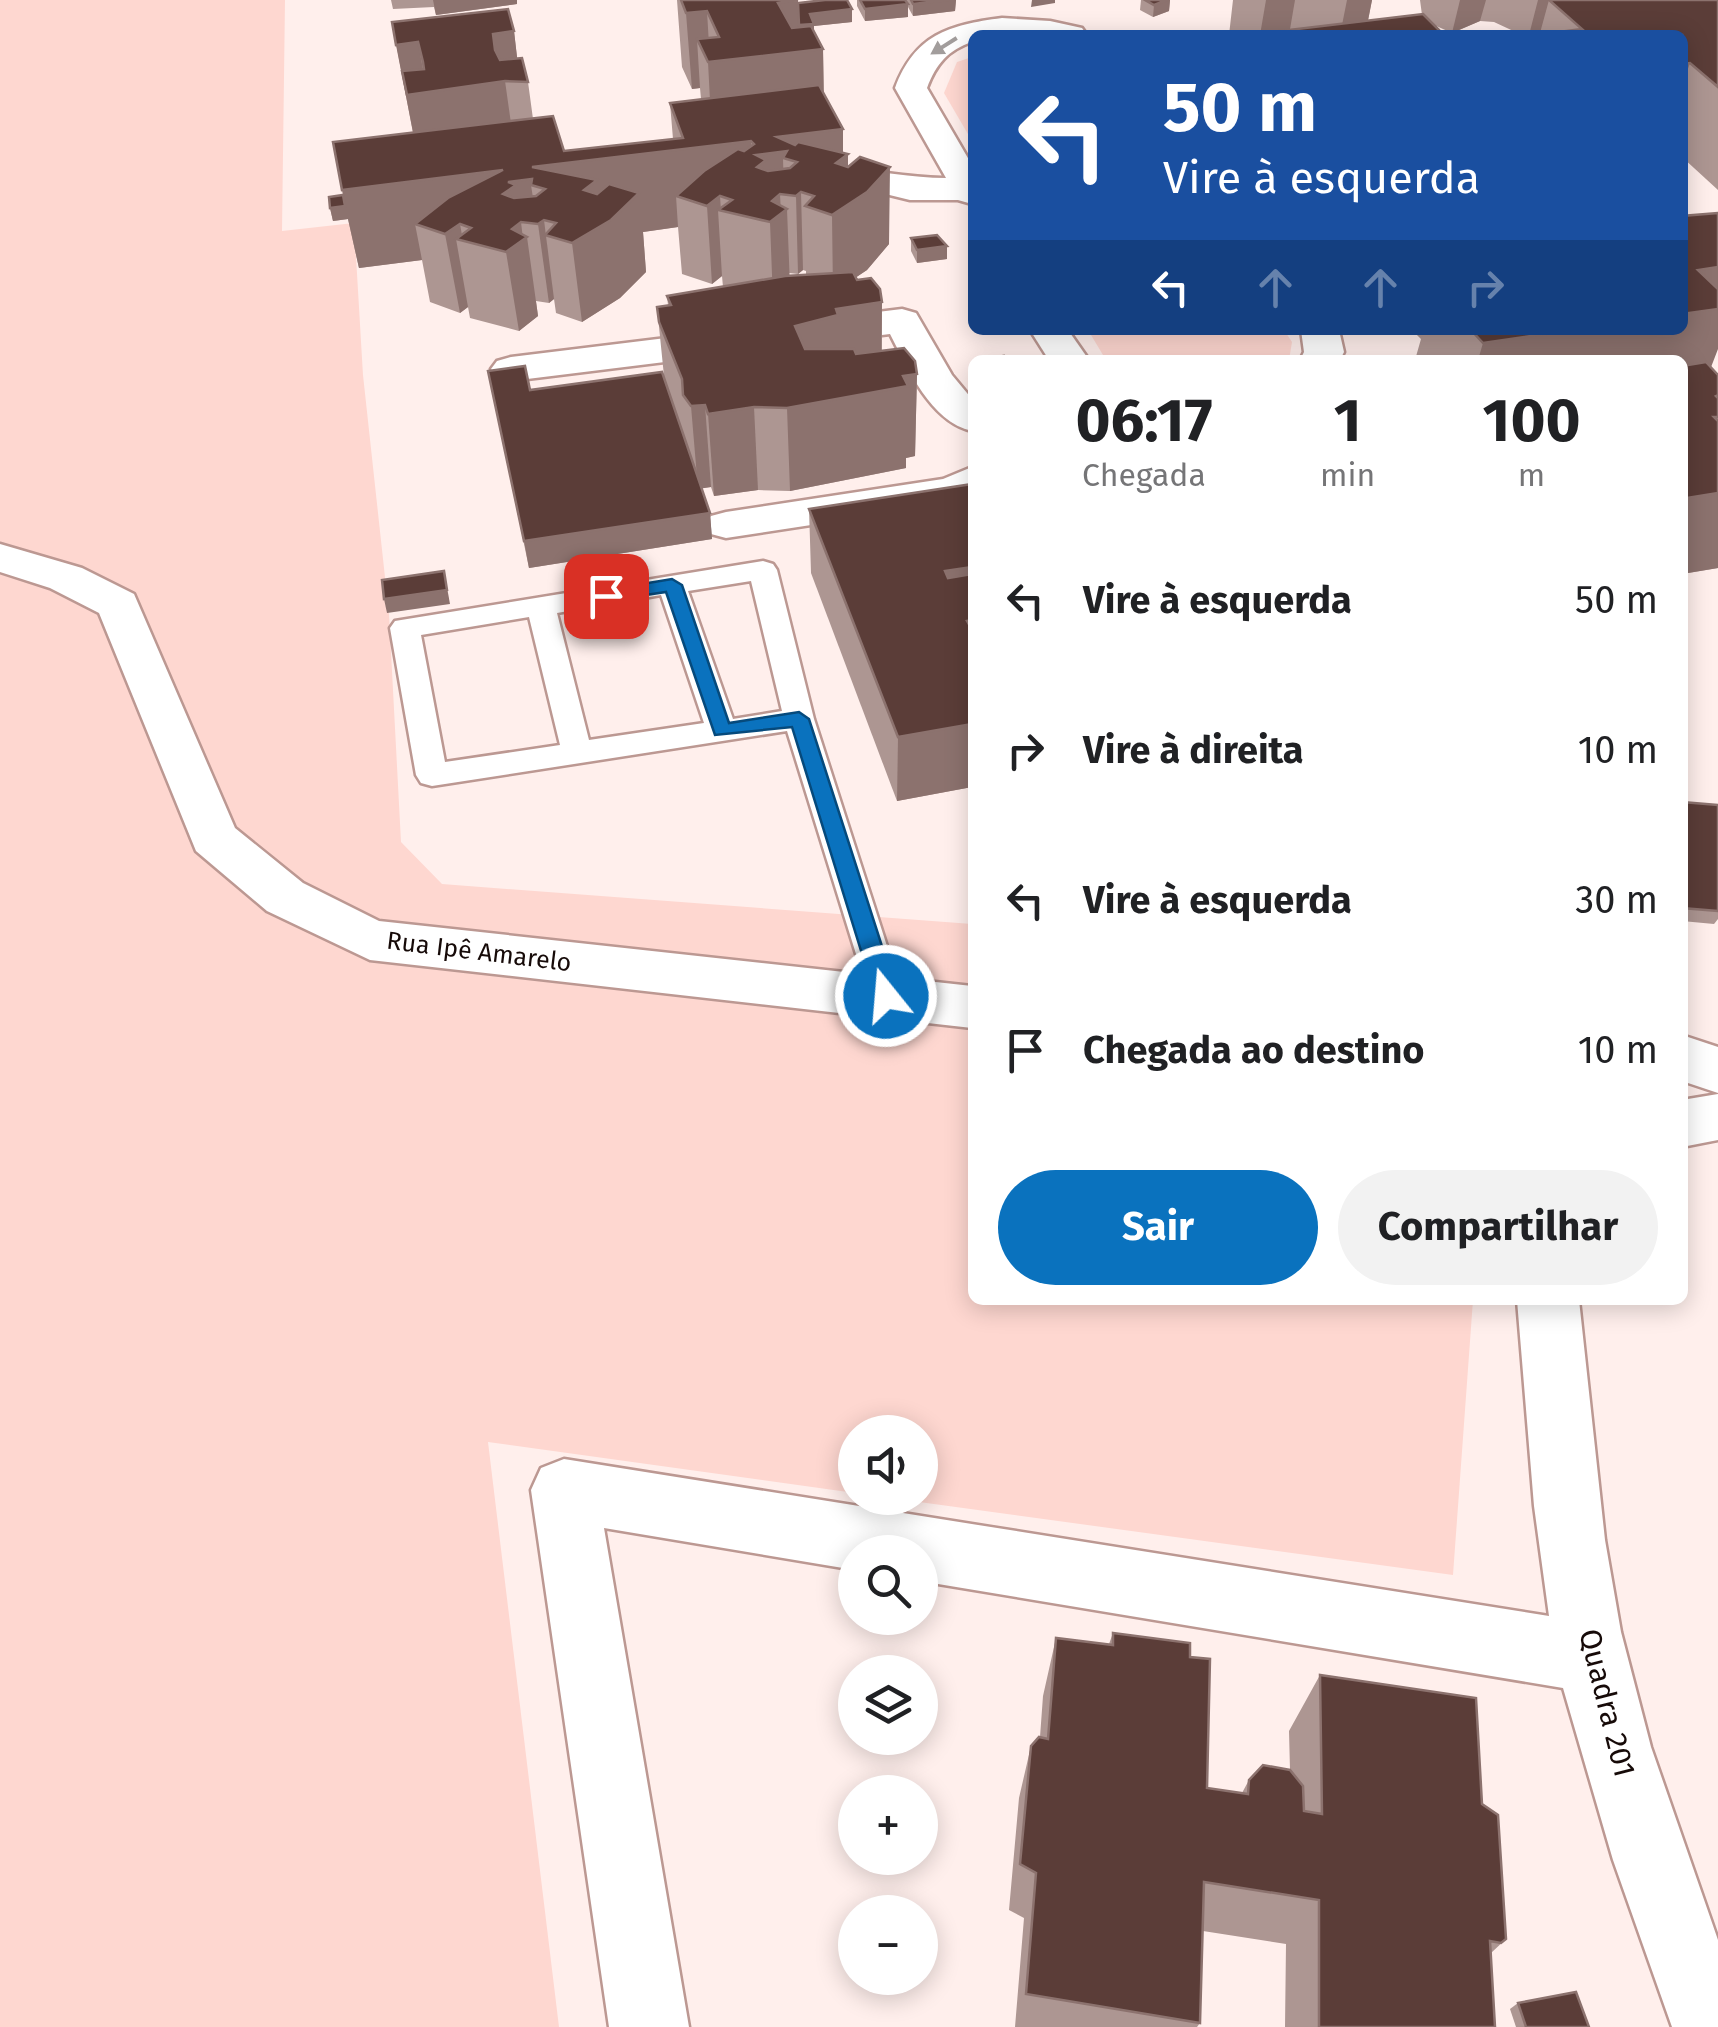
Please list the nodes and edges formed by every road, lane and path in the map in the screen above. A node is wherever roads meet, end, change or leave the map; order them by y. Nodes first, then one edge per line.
1 (1004, 0) edge
2 (1030, 28) junction
3 (982, 30) edge
4 (1042, 30) edge
5 (968, 33) edge
6 (779, 186) edge
7 (968, 187) edge
8 (968, 192) edge
9 (511, 368) edge
10 (968, 369) edge
11 (931, 374) junction
12 (967, 410) edge
13 (968, 482) edge
14 (726, 525) dead end
15 (0, 558) edge
16 (672, 585) junction
17 (541, 606) junction
18 (799, 719) junction
19 (722, 730) junction
20 (577, 753) junction
21 (886, 996) junction
22 (968, 1006) edge
23 (1688, 1059) edge
24 (1718, 1070) edge
25 (1718, 1118) edge
26 (1688, 1123) edge
27 (1572, 1305) edge
28 (1552, 1333) edge
29 (1595, 1658) junction
30 (650, 2027) edge
31 (1712, 2027) edge

1 - 2 street
2 -> 3 street
2 - 4 street
5 -> 7 street
6 - 8 street
9 - 11 street
10 - 11 street
11 - 12 street
13 - 14 street
15 - 21 street, Rua Ipê Amarelo
16 - 17 lane
16 - 18 lane
16 - 19 lane
17 - 20 lane
17 - 20 lane
18 - 19 lane
18 - 21 lane
19 - 20 lane
21 - 22 street, Rua Ipê Amarelo
23 - 24 street
25 - 26 street
27 - 28 street, Quadra 201
28 - 29 street, Quadra 201
29 - 30 street
29 - 31 street, Quadra 201

